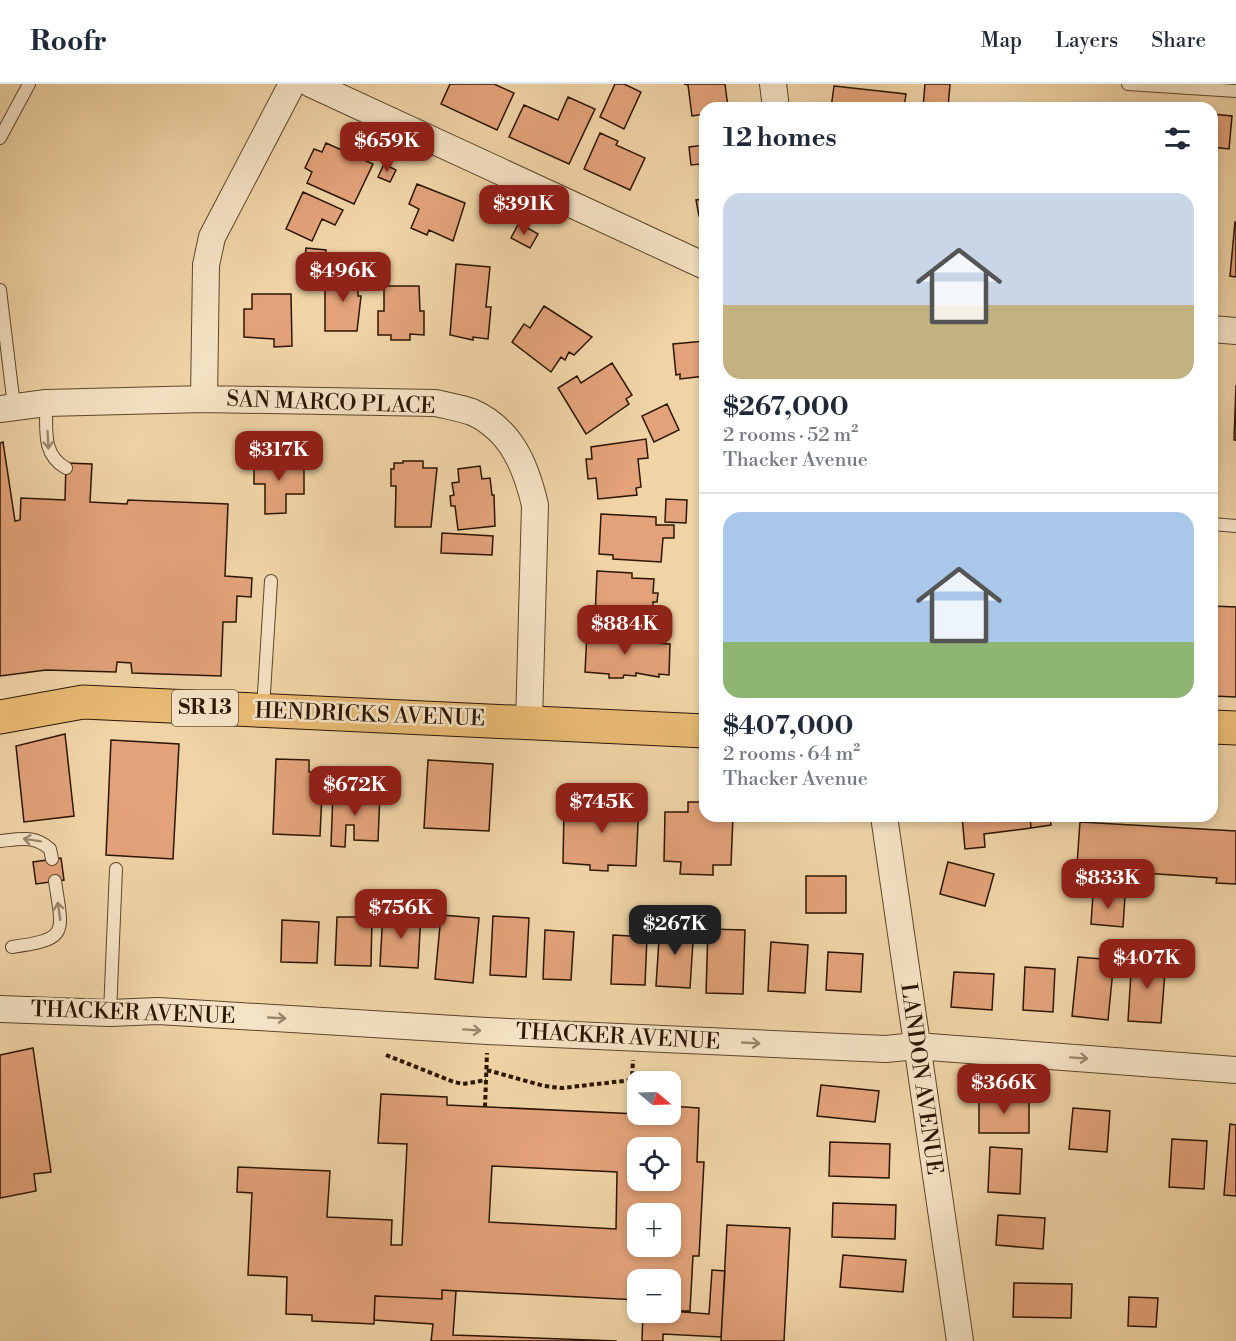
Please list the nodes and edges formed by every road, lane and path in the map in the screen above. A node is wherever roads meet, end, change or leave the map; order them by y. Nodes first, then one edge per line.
1 (29, 84) edge
2 (291, 84) edge
3 (311, 84) edge
4 (773, 84) edge
5 (1128, 84) edge
6 (1236, 91) edge
7 (775, 102) edge
8 (0, 138) edge
9 (699, 263) edge
10 (0, 290) edge
11 (1218, 330) edge
12 (1236, 331) edge
13 (204, 399) junction
14 (46, 403) junction
15 (7, 407) edge
16 (66, 468) dead end
17 (1218, 525) edge
18 (1236, 526) edge
19 (271, 581) dead end
20 (263, 711) junction
21 (0, 717) edge
22 (530, 722) junction
23 (1218, 727) edge
24 (1236, 728) edge
25 (699, 730) edge
26 (885, 822) edge
27 (0, 842) edge
28 (52, 860) dead end
29 (116, 869) dead end
30 (55, 881) dead end
31 (12, 947) dead end
32 (0, 1009) edge
33 (110, 1013) junction
34 (487, 1031) junction
35 (635, 1038) junction
36 (916, 1046) junction
37 (386, 1055) dead end
38 (486, 1070) junction
39 (1236, 1070) edge
40 (633, 1071) edge
41 (486, 1080) junction
42 (627, 1081) edge
43 (485, 1107) dead end
44 (960, 1341) edge

1 - 8 lane
2 - 13 street
3 - 9 street
4 - 7 street
5 - 6 lane
10 - 15 lane
11 - 12 street
13 - 14 street, SAN MARCO PLACE
13 - 22 street, SAN MARCO PLACE
14 - 15 street, SAN MARCO PLACE
14 -> 16 lane
17 - 18 lane
19 - 20 lane
20 - 21 main road, HENDRICKS AVENUE / SR 13
20 - 22 main road, HENDRICKS AVENUE / SR 13
22 - 25 main road, HENDRICKS AVENUE / SR 13
23 - 24 main road
26 - 36 street, LANDON AVENUE
28 -> 27 lane
29 - 33 lane
31 -> 30 lane
32 - 33 street, THACKER AVENUE
33 -> 34 street, THACKER AVENUE
34 - 35 street, THACKER AVENUE
34 - 38 path
35 -> 36 street, THACKER AVENUE
35 - 40 path
36 -> 39 street, THACKER AVENUE
36 - 44 street, LANDON AVENUE
37 - 41 path
38 - 41 path
38 - 42 path
41 - 43 path

